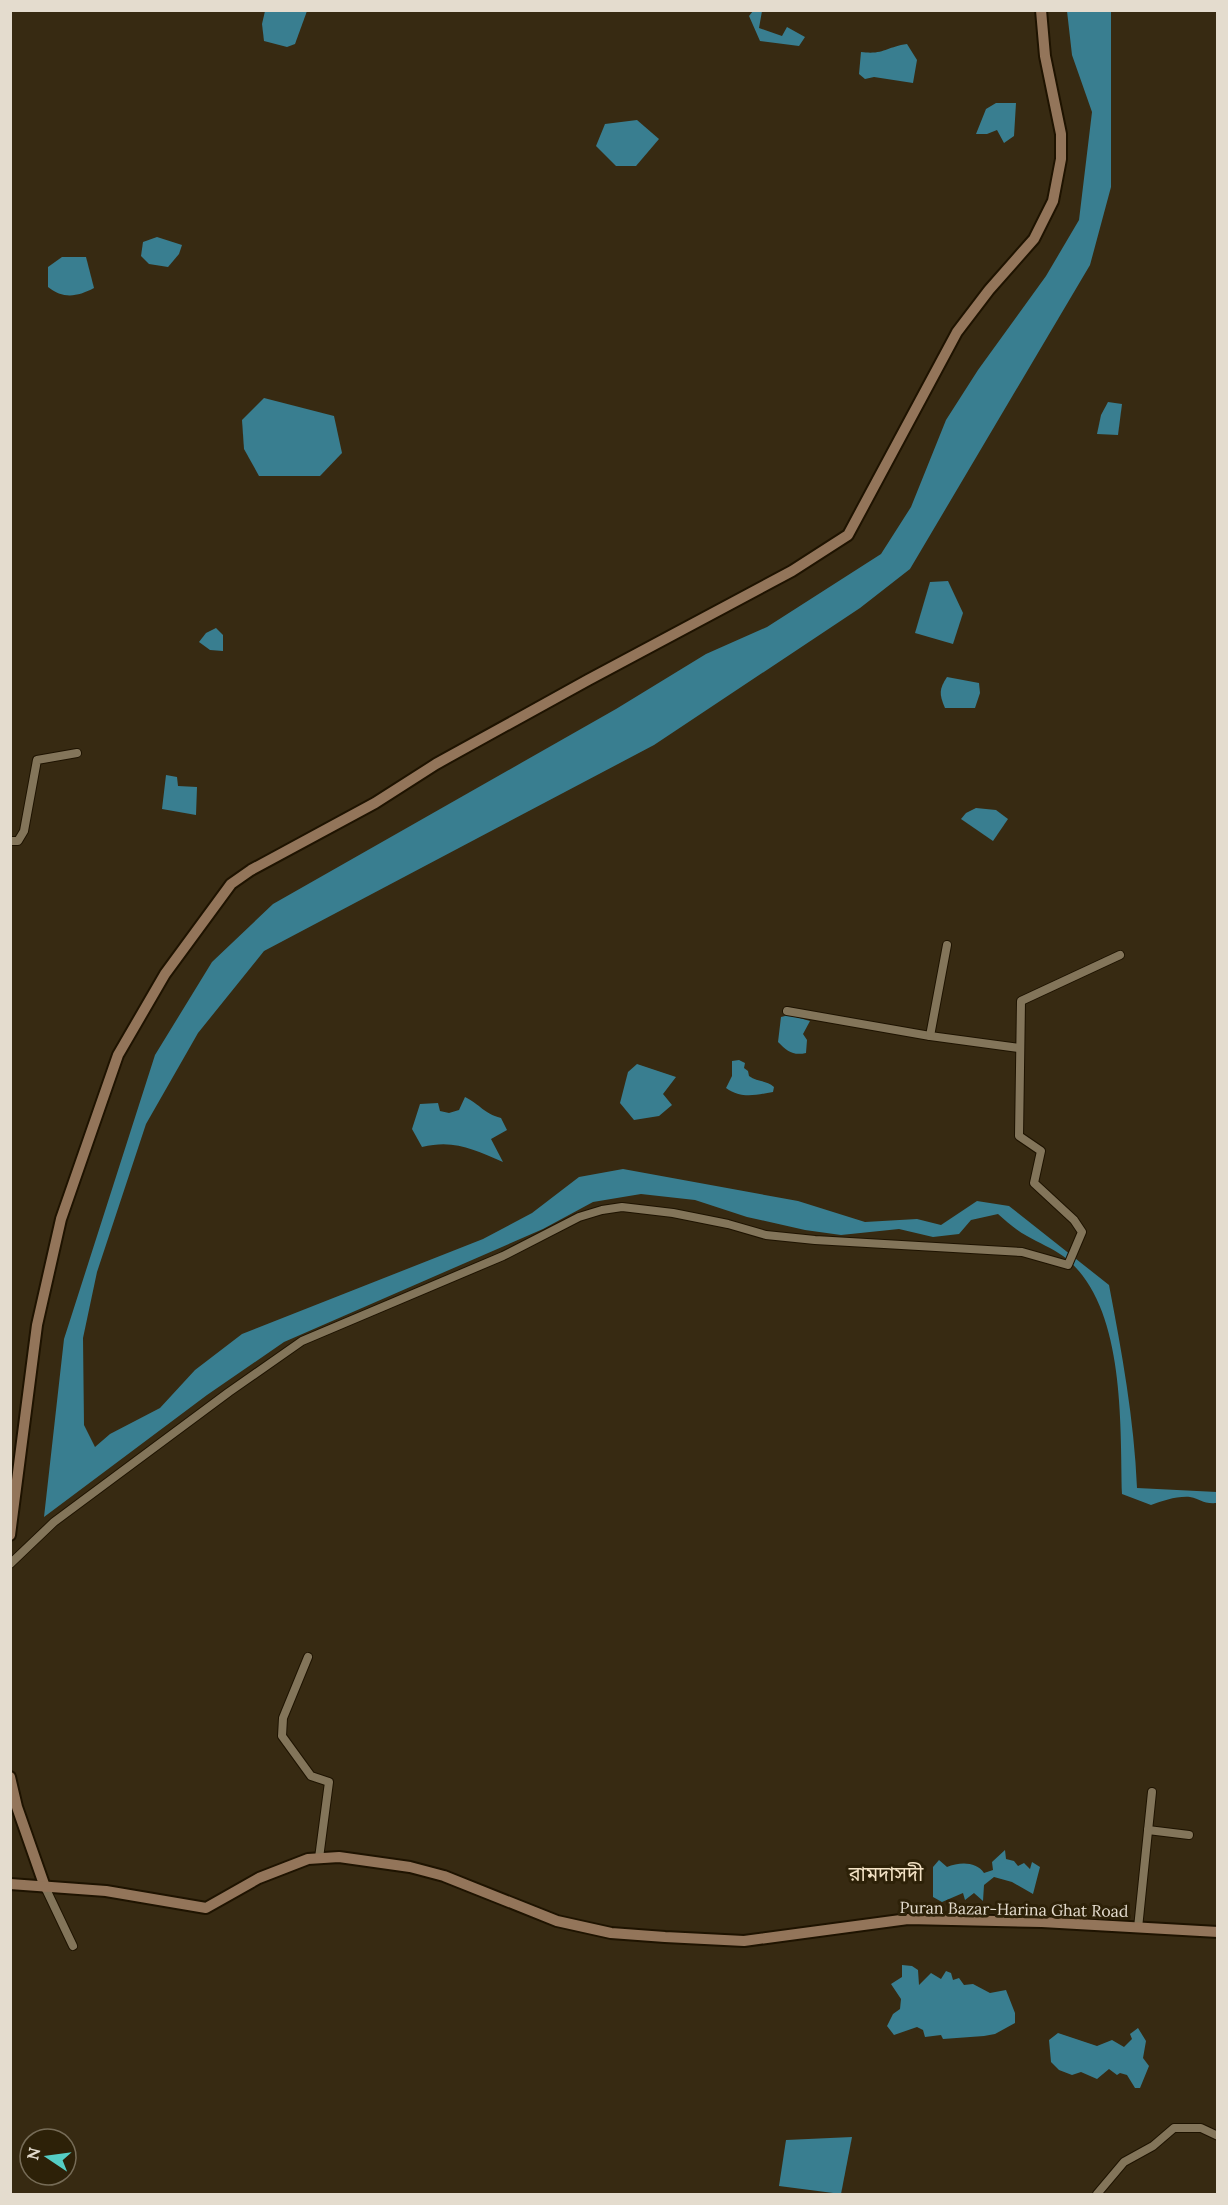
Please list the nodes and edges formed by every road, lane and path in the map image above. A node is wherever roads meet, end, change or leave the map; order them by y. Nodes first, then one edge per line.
1 (1041, 10) edge
2 (76, 753) dead end
3 (10, 841) edge
4 (947, 945) dead end
5 (1120, 955) dead end
6 (787, 1011) dead end
7 (930, 1036) junction
8 (1019, 1048) junction
9 (10, 1535) edge
10 (10, 1564) edge
11 (308, 1657) dead end
12 (10, 1777) edge
13 (1152, 1792) dead end
14 (1148, 1830) junction
15 (1189, 1835) dead end
16 (320, 1858) junction
17 (10, 1884) edge
18 (45, 1887) junction
19 (1138, 1928) junction
20 (1218, 1932) edge
21 (73, 1946) dead end
22 (1218, 2136) edge
23 (1097, 2194) edge

1 - 9 main road
2 - 3 street
4 - 7 street
5 - 8 street
6 - 7 street
7 - 8 street
8 - 10 street
11 - 16 street
12 - 18 main road
13 - 14 street
14 - 15 street
14 - 19 street
16 - 18 main road, Puran Bazar-Harina Ghat Road
16 - 19 main road, Puran Bazar-Harina Ghat Road
17 - 18 main road, Puran Bazar-Harina Ghat Road
18 - 21 street
19 - 20 main road, Puran Bazar-Harina Ghat Road
22 - 23 street

